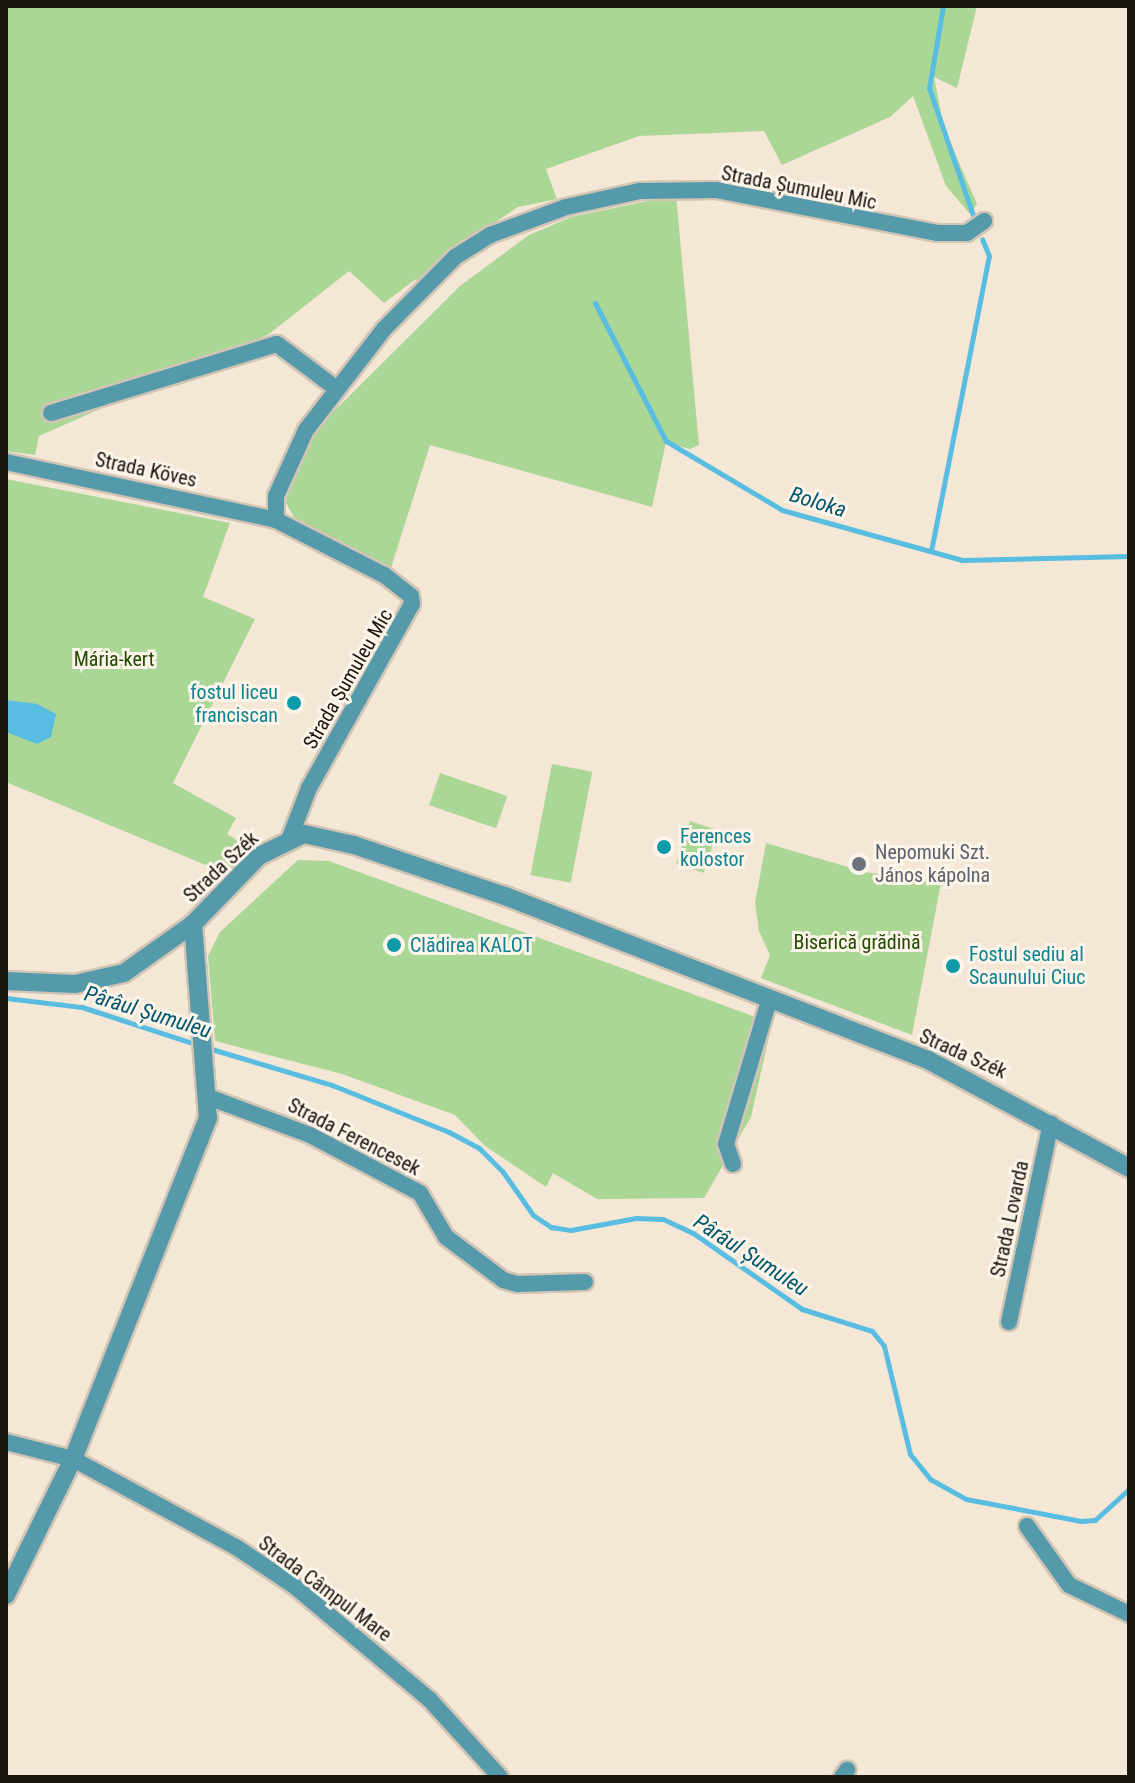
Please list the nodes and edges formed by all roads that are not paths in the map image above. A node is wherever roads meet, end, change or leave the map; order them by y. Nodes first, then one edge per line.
1 (984, 221) dead end
2 (337, 389) junction
3 (51, 413) dead end
4 (6, 462) edge
5 (276, 520) junction
6 (290, 837) junction
7 (193, 924) junction
8 (6, 981) edge
9 (769, 1001) junction
10 (211, 1098) junction
11 (1051, 1123) junction
12 (733, 1164) dead end
13 (1129, 1168) edge
14 (585, 1282) dead end
15 (1009, 1322) dead end
16 (6, 1442) edge
17 (73, 1459) junction
18 (1027, 1526) dead end
19 (6, 1595) edge
20 (1129, 1614) edge
21 (500, 1777) edge

1 - 2 street, Strada Șumuleu Mic
2 - 3 street
2 - 5 street, Strada Șumuleu Mic
4 - 5 street, Strada Köves
5 - 6 street, Strada Șumuleu Mic
6 - 7 street, Strada Szék
6 - 9 street, Strada Szék
7 - 8 street
7 - 10 street, Strada Szék
9 - 11 street, Strada Szék
9 - 12 street
10 - 14 street, Strada Ferencesek
10 - 17 street, Strada Szék
11 - 13 street, Strada Szék
11 - 15 street, Strada Lovarda
16 - 17 street, Strada Câmpul Mare
17 - 19 street, Strada Szék
17 - 21 street, Strada Câmpul Mare
18 - 20 street

